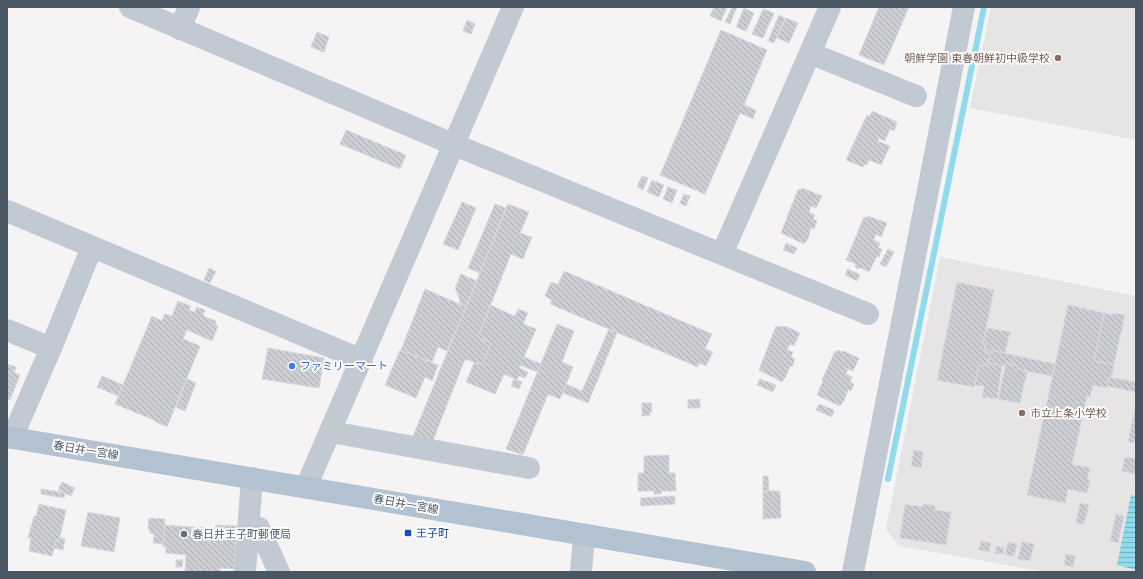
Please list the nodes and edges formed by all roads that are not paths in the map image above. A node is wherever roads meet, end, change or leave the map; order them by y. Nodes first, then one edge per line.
1 (130, 7) edge
2 (190, 7) edge
3 (514, 7) edge
4 (830, 7) edge
5 (964, 7) edge
6 (180, 28) junction
7 (810, 53) junction
8 (916, 96) dead end
9 (455, 145) junction
10 (7, 211) edge
11 (92, 247) junction
12 (722, 254) junction
13 (868, 314) dead end
14 (7, 330) edge
15 (51, 348) junction
16 (362, 360) junction
17 (331, 432) junction
18 (9, 437) edge
19 (529, 468) dead end
20 (252, 478) junction
21 (306, 487) junction
22 (248, 526) junction
23 (584, 535) junction
24 (245, 572) edge
25 (278, 572) edge
26 (581, 572) edge
27 (805, 572) edge
28 (853, 572) edge

1 - 6 street
2 - 6 street
3 - 9 street
4 - 7 street
5 - 28 street
6 - 9 street
7 - 8 street
7 - 12 street
9 - 12 street
9 - 16 street
10 - 11 street
11 - 15 street
11 - 16 street
12 - 13 street
14 - 15 street
15 - 18 street
16 - 17 street
17 - 19 street
17 - 21 street
18 - 20 main road, 春日井一宮線
20 - 21 main road, 春日井一宮線
20 - 22 street
21 - 23 main road, 春日井一宮線
22 - 24 street
22 - 25 street
23 - 26 street
23 - 27 main road, 春日井一宮線

